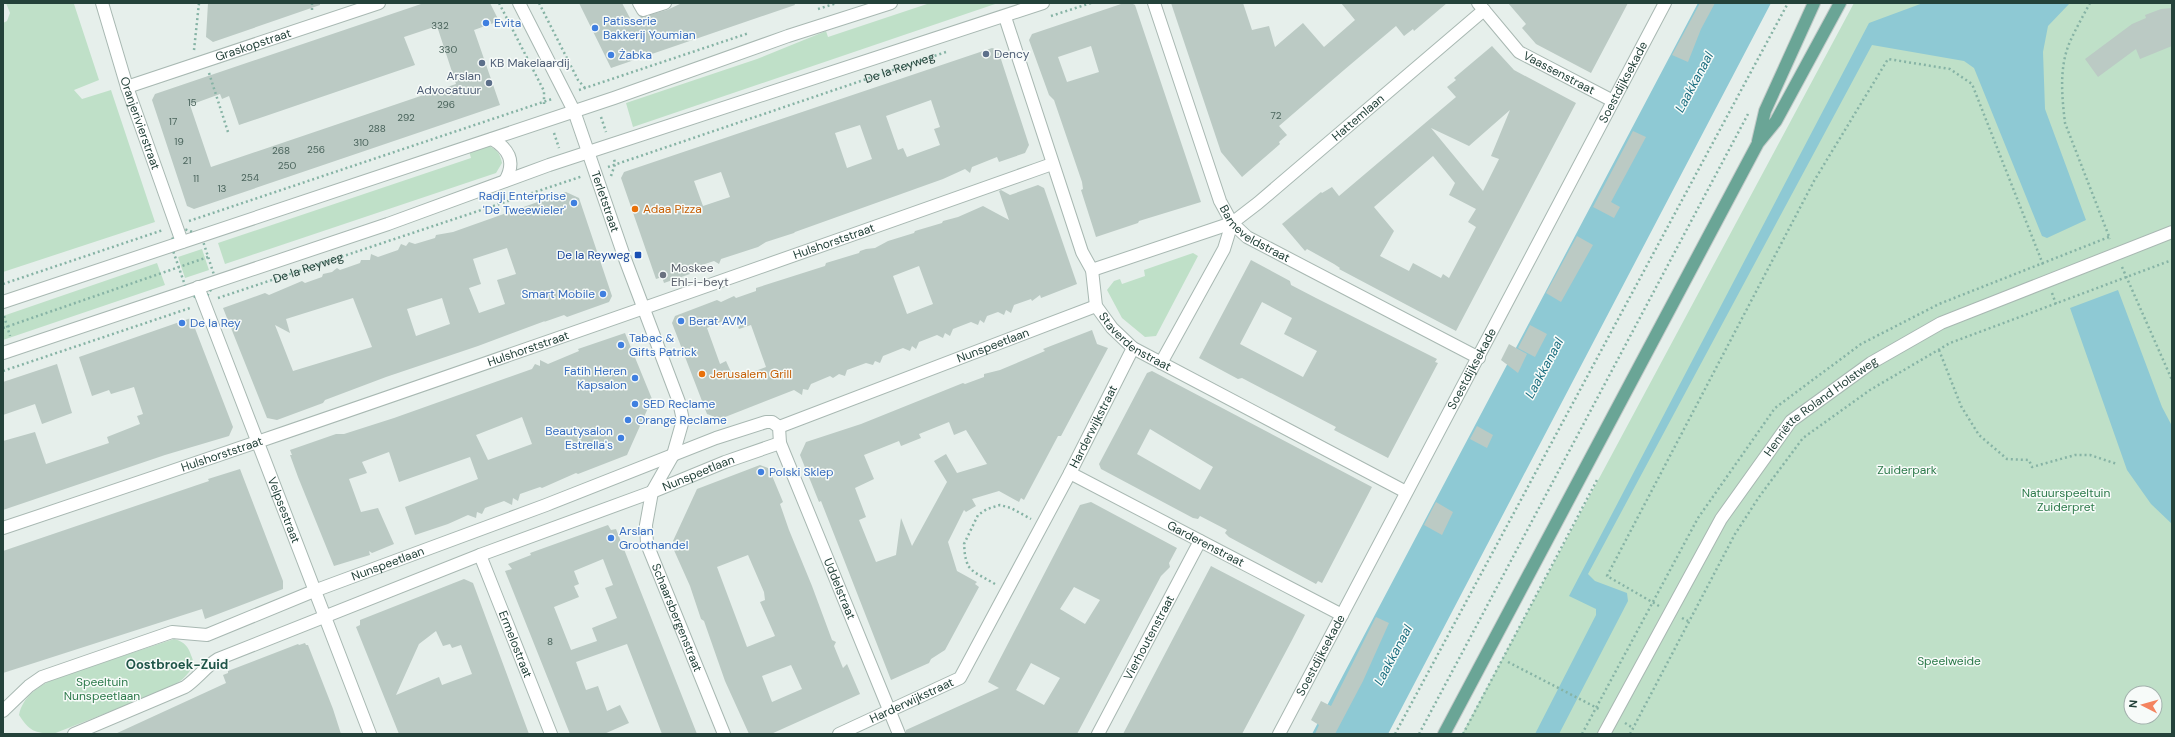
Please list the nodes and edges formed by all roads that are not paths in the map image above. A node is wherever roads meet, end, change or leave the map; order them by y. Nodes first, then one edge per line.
1 (102, 3) edge
2 (380, 3) edge
3 (520, 3) edge
4 (639, 3) edge
5 (665, 3) edge
6 (891, 3) edge
7 (1043, 3) edge
8 (1154, 3) edge
9 (1665, 3) edge
10 (1814, 3) edge
11 (1840, 3) edge
12 (1481, 7) edge
13 (1005, 17) junction
14 (127, 87) junction
15 (1613, 101) junction
16 (574, 111) junction
17 (492, 139) junction
18 (1758, 143) junction
19 (589, 153) junction
20 (1052, 164) junction
21 (505, 181) junction
22 (1232, 222) junction
23 (2172, 232) edge
24 (176, 243) junction
25 (1092, 270) junction
26 (192, 289) junction
27 (1096, 306) junction
28 (5, 307) edge
29 (643, 310) junction
30 (1132, 348) junction
31 (8, 352) edge
32 (1478, 358) junction
33 (1161, 363) junction
34 (779, 427) junction
35 (257, 443) junction
36 (780, 443) junction
37 (673, 455) junction
38 (1070, 473) junction
39 (652, 492) junction
40 (1406, 492) junction
41 (3, 528) edge
42 (1200, 541) junction
43 (480, 555) junction
44 (314, 591) junction
45 (1342, 615) junction
46 (325, 616) junction
47 (3, 711) edge
48 (889, 712) junction
49 (74, 734) edge
50 (370, 734) edge
51 (551, 734) edge
52 (724, 734) edge
53 (839, 734) edge
54 (899, 734) edge
55 (1098, 734) edge
56 (1279, 734) edge
57 (1444, 734) edge
58 (1604, 734) edge

1 - 14 street, Oranjerivierstraat
2 - 14 street, Graskopstraat
3 - 16 street, Terletstraat
4 - 5 street
6 - 16 street
7 - 13 street, De la Reyweg
8 - 22 street, Barneveldstraat
9 - 15 street, Soestdijksekade
10 - 18 main road
11 - 18 main road
12 - 15 street, Vaassenstraat
12 - 22 street, Hattemlaan
13 - 19 street, De la Reyweg
13 - 20 street, Staverdenstraat
14 - 24 street, Oranjerivierstraat
15 - 32 street, Soestdijksekade
16 - 17 street
16 - 19 street, Terletstraat
17 - 21 street
17 - 24 street
18 - 57 main road
19 - 21 street, De la Reyweg
19 - 29 street, Terletstraat
20 - 25 street, Staverdenstraat
20 - 29 street, Hulshorststraat
21 - 26 street, De la Reyweg
22 - 25 street, Hattemlaan
22 - 32 street, Barneveldstraat
22 - 33 street
23 - 58 street, Henriëtte Roland Holstweg
24 - 28 street
25 - 27 street, Staverdenstraat
26 - 31 street, De la Reyweg
26 - 35 street, Velpsestraat
27 - 30 street, Staverdenstraat
27 - 34 street, Nunspeetlaan
29 - 35 street, Hulshorststraat
29 - 37 street, Terletstraat
30 - 33 street, Staverdenstraat
30 - 38 street, Harderwijkstraat
32 - 40 street, Soestdijksekade
33 - 40 street, Staverdenstraat
34 - 36 street
34 - 37 street, Nunspeetlaan
35 - 41 street, Hulshorststraat
35 - 44 street, Velpsestraat
36 - 39 street, Nunspeetlaan
36 - 48 street, Uddelstraat
37 - 39 street, Schaarsbergenstraat
37 - 44 street, Nunspeetlaan
38 - 42 street, Garderenstraat
38 - 48 street, Harderwijkstraat
39 - 43 street, Nunspeetlaan
39 - 52 street, Schaarsbergenstraat
40 - 45 street, Soestdijksekade
42 - 45 street, Garderenstraat
42 - 55 street, Vierhoutenstraat
43 - 46 street, Nunspeetlaan
43 - 51 street, Ermelostraat
44 - 46 street, Velpsestraat
44 - 47 street, Nunspeetlaan
45 - 56 street, Soestdijksekade
46 - 49 street, Nunspeetlaan
46 - 50 street, Velpsestraat
48 - 53 street, Harderwijkstraat
48 - 54 street, Uddelstraat

